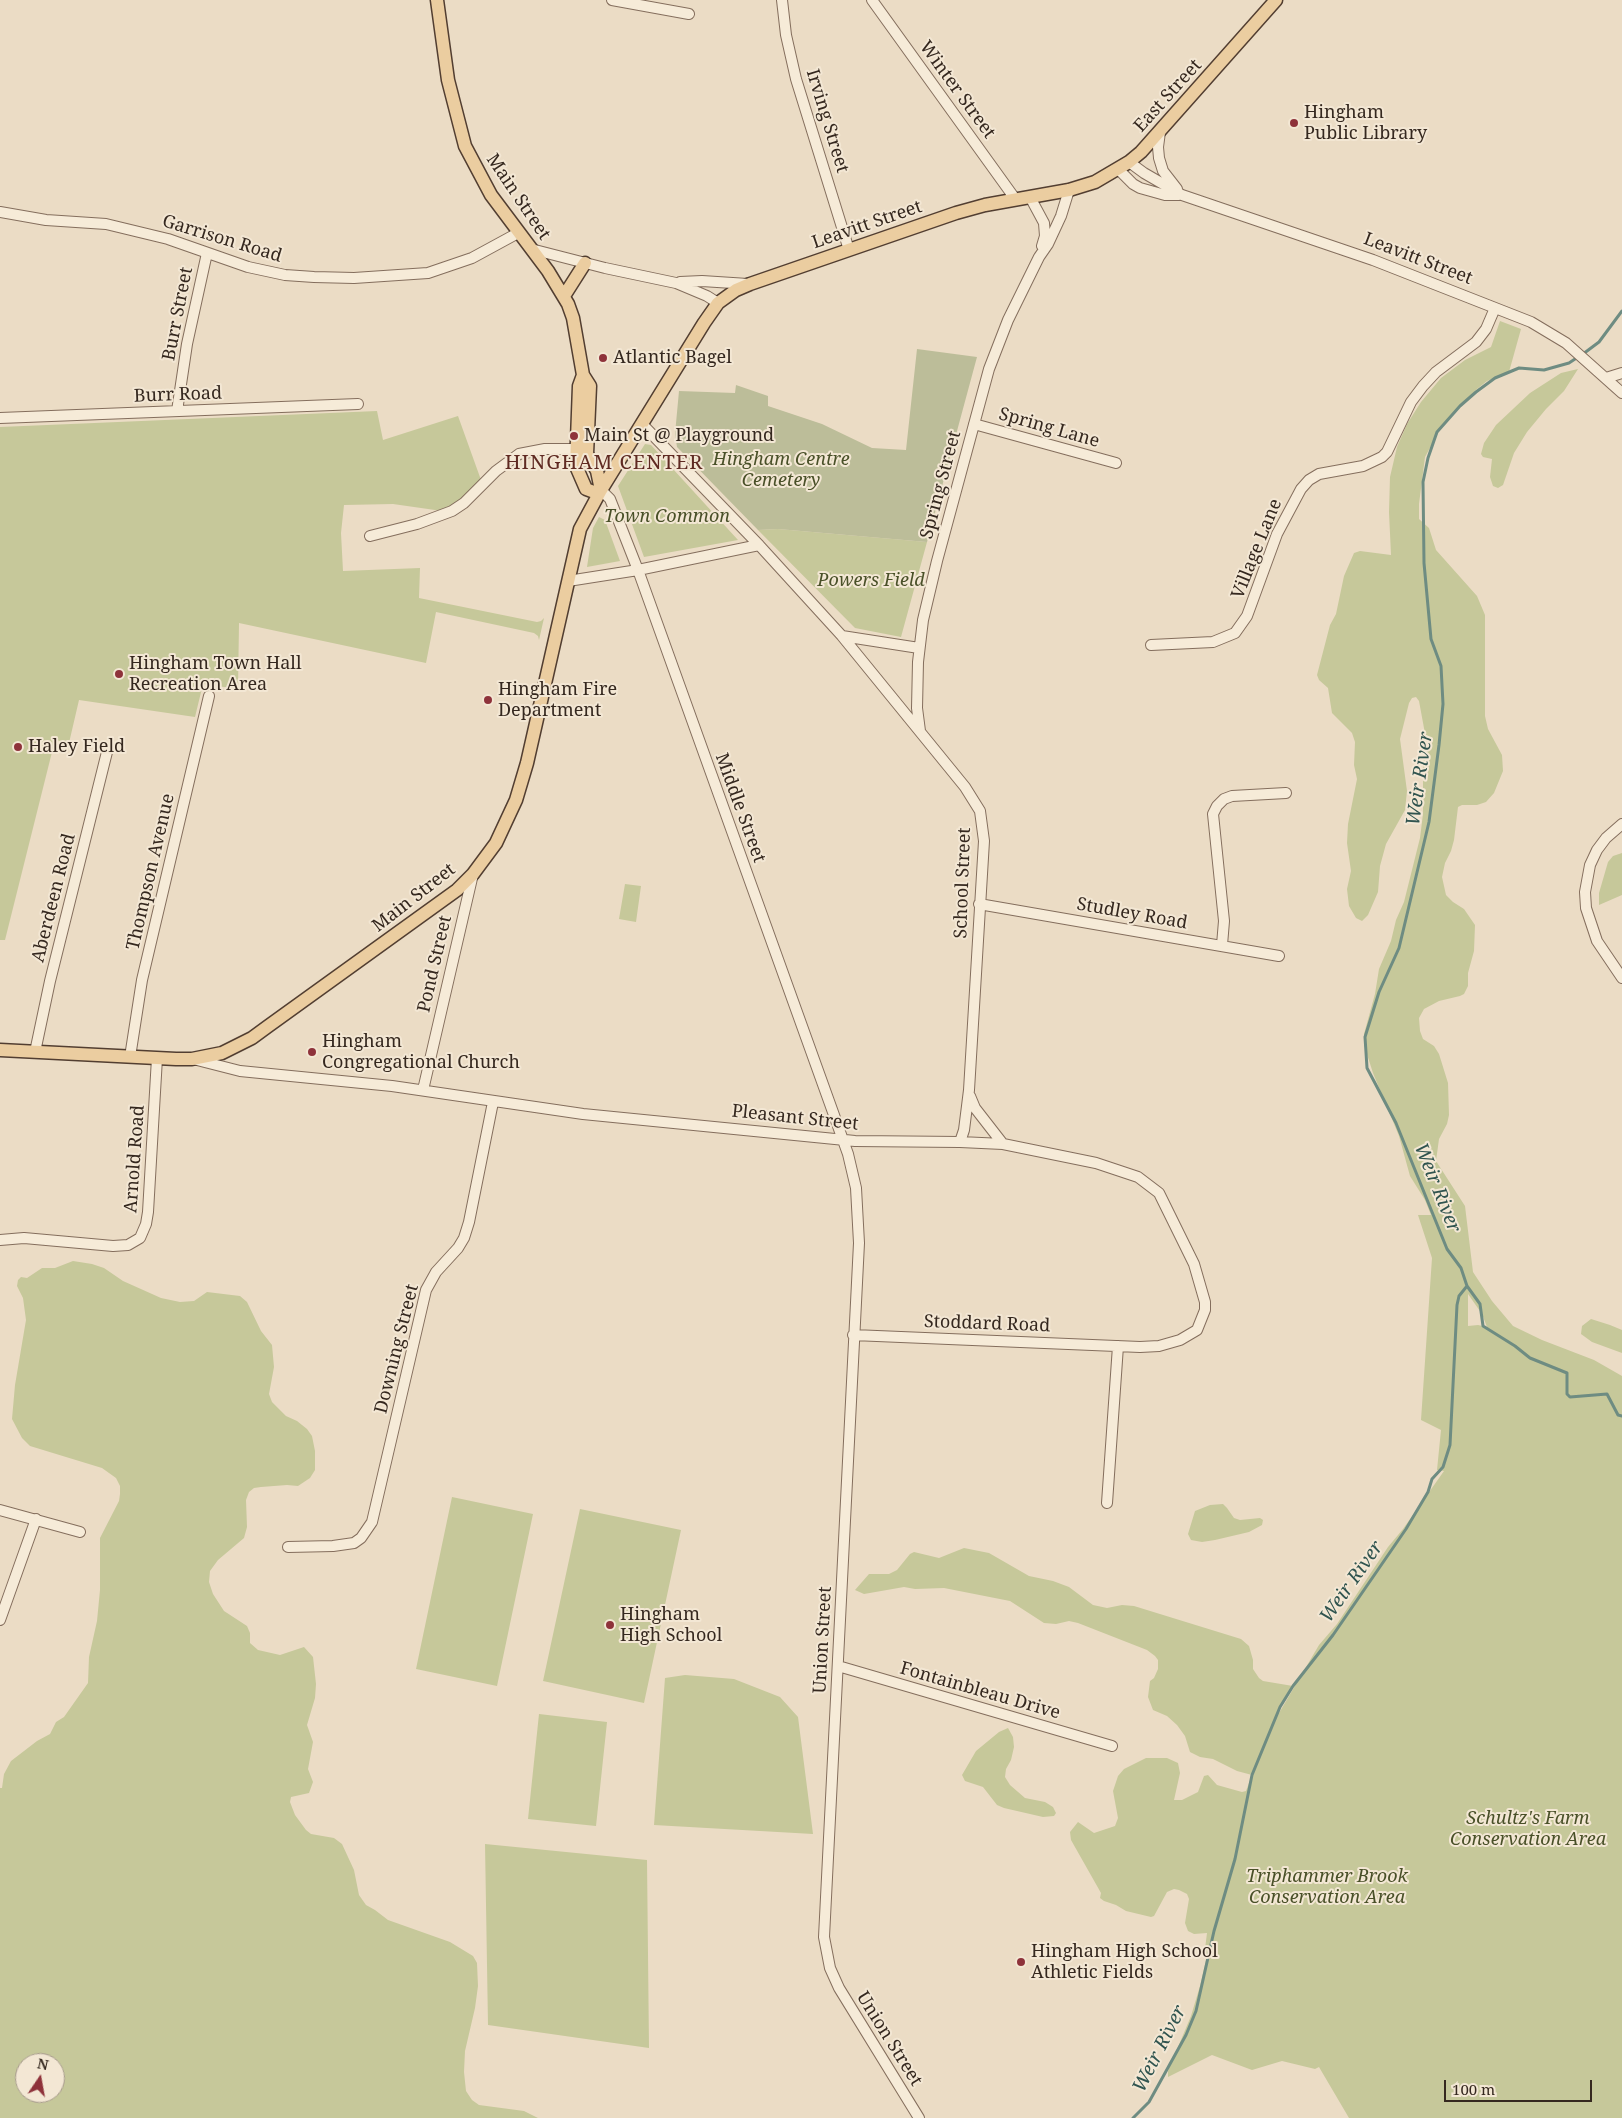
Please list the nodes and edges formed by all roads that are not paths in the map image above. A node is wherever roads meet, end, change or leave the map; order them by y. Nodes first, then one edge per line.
1 (437, 0) edge
2 (612, 0) edge
3 (782, 0) edge
4 (872, 0) edge
5 (1276, 0) edge
6 (688, 14) dead end
7 (1160, 132) junction
8 (1129, 162) junction
9 (1118, 169) junction
10 (1069, 190) junction
11 (1182, 195) junction
12 (1030, 197) junction
13 (1016, 200) junction
14 (0, 212) edge
15 (518, 233) junction
16 (531, 249) junction
17 (849, 250) junction
18 (207, 252) junction
19 (1039, 256) junction
20 (585, 263) junction
21 (676, 283) junction
22 (750, 284) junction
23 (564, 296) junction
24 (718, 303) junction
25 (1495, 308) junction
26 (1622, 373) edge
27 (1606, 378) junction
28 (1622, 393) edge
29 (358, 404) dead end
30 (177, 411) junction
31 (0, 418) edge
32 (642, 424) junction
33 (974, 424) junction
34 (581, 449) junction
35 (1116, 463) dead end
36 (601, 490) junction
37 (370, 536) dead end
38 (759, 545) junction
39 (638, 570) junction
40 (568, 581) junction
41 (842, 636) junction
42 (1151, 645) dead end
43 (919, 648) junction
44 (209, 696) dead end
45 (920, 732) junction
46 (106, 752) dead end
47 (1286, 794) dead end
48 (1622, 824) edge
49 (473, 874) junction
50 (979, 904) junction
51 (1222, 945) junction
52 (1280, 956) dead end
53 (1622, 978) edge
54 (0, 1050) edge
55 (35, 1052) junction
56 (130, 1057) junction
57 (157, 1058) junction
58 (192, 1059) junction
59 (423, 1090) junction
60 (969, 1090) junction
61 (493, 1102) junction
62 (842, 1140) junction
63 (960, 1142) junction
64 (1003, 1144) junction
65 (0, 1240) edge
66 (853, 1334) junction
67 (1118, 1346) junction
68 (1107, 1504) dead end
69 (0, 1510) edge
70 (36, 1519) junction
71 (80, 1532) dead end
72 (288, 1547) dead end
73 (1, 1616) edge
74 (838, 1666) junction
75 (1112, 1746) dead end
76 (919, 2118) edge

1 - 15 main road, Main Street
2 - 6 street
3 - 17 street, Irving Street
4 - 13 street, Winter Street
5 - 7 main road, East Street
7 - 8 main road, East Street
7 - 11 street
8 - 9 main road, East Street
8 - 11 street, Leavitt Street
9 - 10 main road, East Street
9 - 11 street, Leavitt Street
10 - 12 main road, Leavitt Street
10 - 19 street, Spring Street
11 - 25 street, Leavitt Street
12 - 13 main road, Leavitt Street
12 - 19 street, Spring Street
13 - 17 main road, Leavitt Street
14 - 18 street, Garrison Road
15 - 16 main road, Main Street
15 - 18 street, Garrison Road
16 - 20 street, Leavitt Street
16 - 23 main road, Main Street
17 - 22 main road, Leavitt Street
18 - 30 street, Burr Street
19 - 33 street, Spring Street
20 - 21 street, Leavitt Street
20 - 23 main road
21 - 22 street, Leavitt Street
21 - 24 street, Leavitt Street
22 - 24 main road
23 - 34 main road, Main Street
24 - 32 main road
25 - 27 street, Leavitt Street
25 - 42 street, Village Lane
26 - 27 street
27 - 28 street, Leavitt Street
29 - 30 street, Burr Road
30 - 31 street, Burr Road
32 - 36 main road
32 - 38 street, School Street
33 - 35 street, Spring Lane
33 - 43 street, Spring Street
34 - 36 main road, Main Street
34 - 36 main road, Main Street
34 - 37 street
36 - 39 street, Middle Street
36 - 40 main road, Main Street
38 - 39 street
38 - 41 street, School Street
39 - 40 street
39 - 62 street, Middle Street
40 - 49 main road, Main Street
41 - 43 street
41 - 45 street, School Street
43 - 45 street, Spring Street
44 - 56 street, Thompson Avenue
45 - 50 street, School Street
46 - 55 street, Aberdeen Road
47 - 51 street
48 - 53 street
49 - 58 main road, Main Street
49 - 59 street, Pond Street
50 - 51 street, Studley Road
50 - 60 street, School Street
51 - 52 street, Studley Road
54 - 55 main road, Main Street
55 - 56 main road, Main Street
56 - 57 main road, Main Street
57 - 58 main road, Main Street
57 - 65 street, Arnold Road
58 - 59 street, Pleasant Street
59 - 61 street, Pleasant Street
60 - 63 street, School Street
60 - 64 street, School Street
61 - 62 street, Pleasant Street
61 - 72 street, Downing Street
62 - 63 street, Pleasant Street
62 - 66 street, Union Street
63 - 64 street, Pleasant Street
64 - 67 street, Pleasant Street
66 - 67 street, Stoddard Road
66 - 74 street, Union Street
67 - 68 street
69 - 70 street
70 - 71 street
70 - 73 street
74 - 75 street, Fontainbleau Drive
74 - 76 street, Union Street

